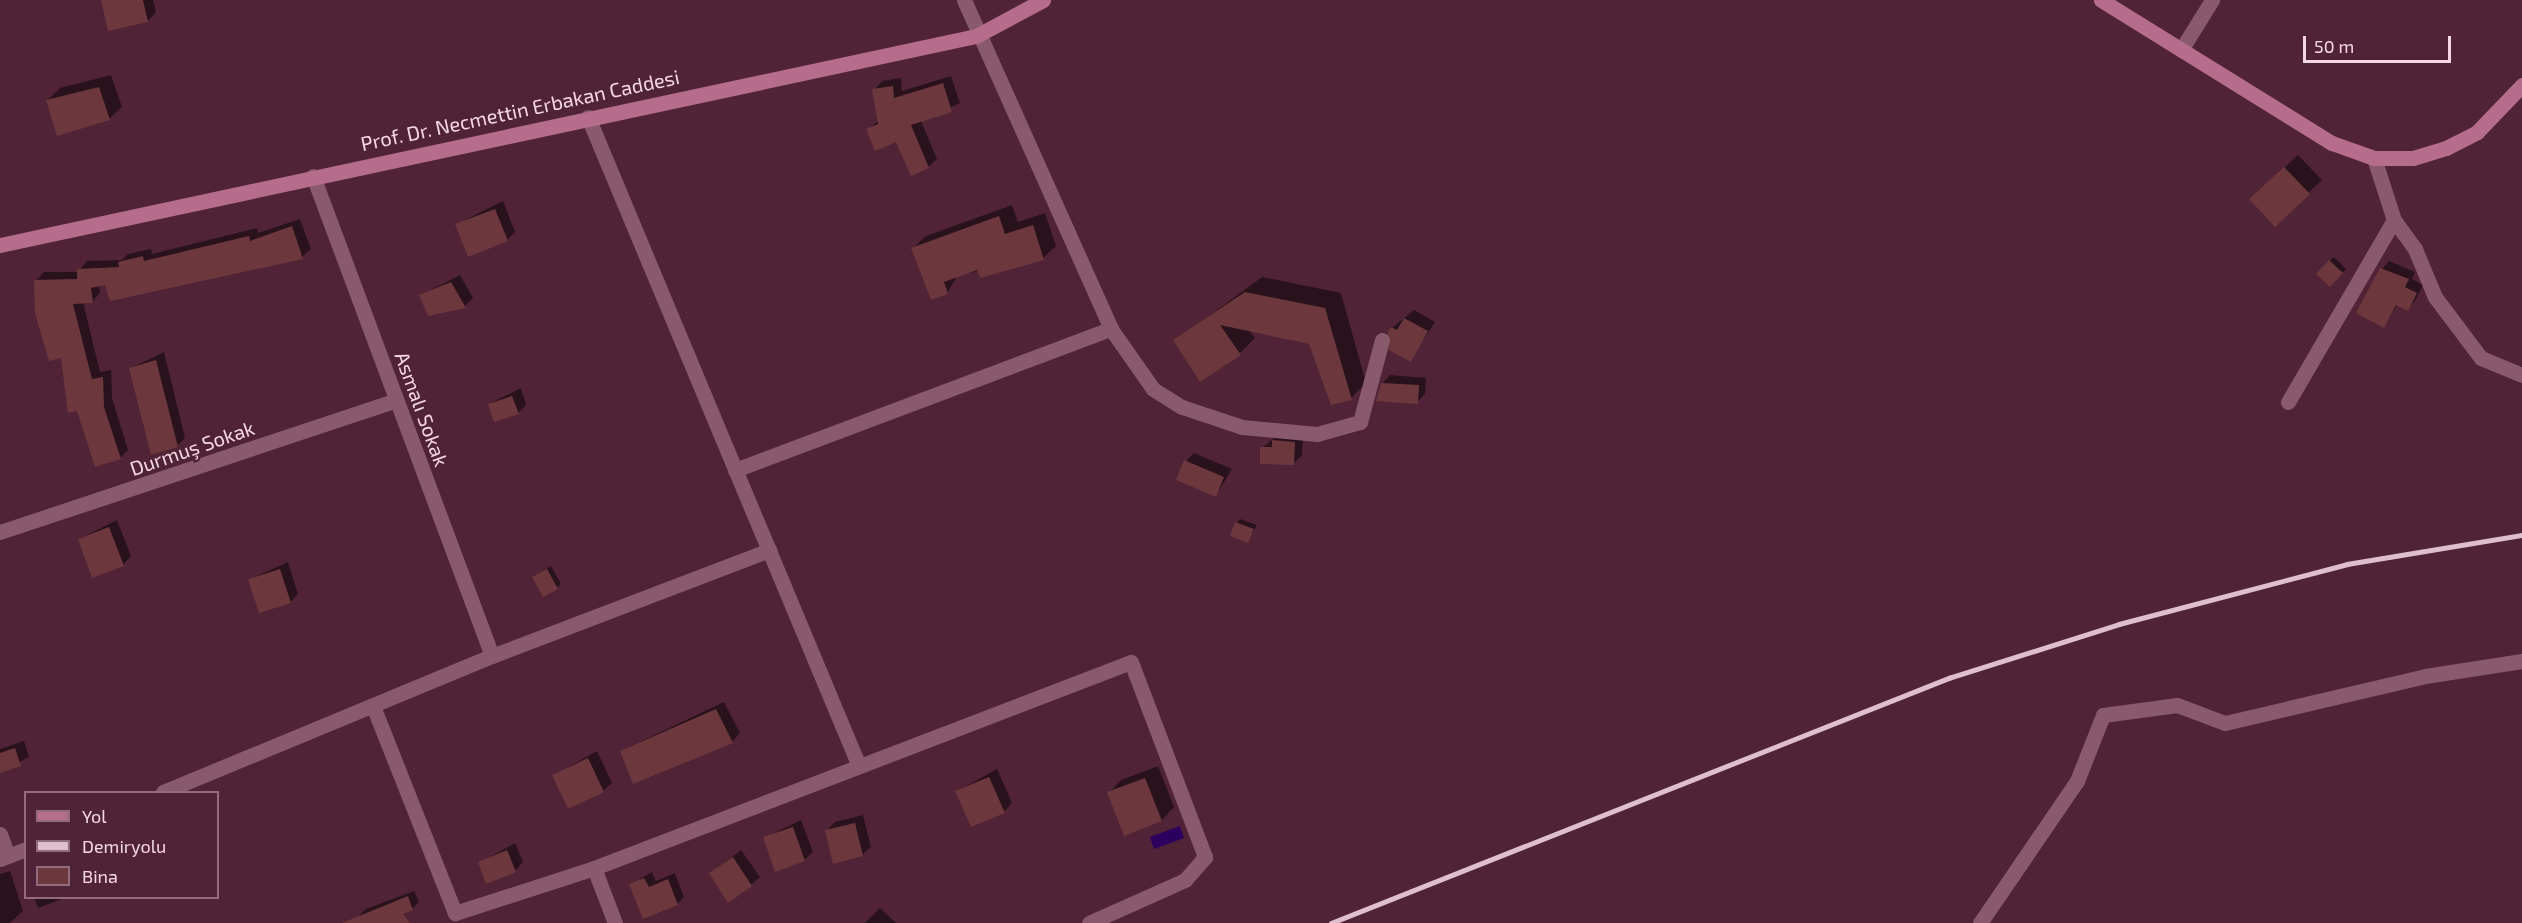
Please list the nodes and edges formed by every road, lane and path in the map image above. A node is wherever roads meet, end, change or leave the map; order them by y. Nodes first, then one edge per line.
1 (964, 0) edge
2 (1043, 0) edge
3 (2102, 0) edge
4 (2212, 0) edge
5 (976, 36) junction
6 (2181, 50) junction
7 (2522, 85) edge
8 (588, 117) junction
9 (2374, 158) junction
10 (313, 176) junction
11 (2394, 220) junction
12 (0, 245) edge
13 (1111, 329) junction
14 (1382, 340) dead end
15 (2522, 375) edge
16 (396, 400) junction
17 (2288, 402) dead end
18 (735, 470) junction
19 (0, 532) edge
20 (769, 550) junction
21 (492, 656) junction
22 (2522, 661) edge
23 (373, 706) junction
24 (859, 766) junction
25 (165, 791) edge
26 (0, 834) edge
27 (24, 850) edge
28 (4, 858) edge
29 (594, 868) junction
30 (615, 923) edge
31 (1089, 923) edge
32 (1980, 923) edge

1 - 5 street
2 - 5 street, Prof. Dr. Necmettin Erbakan Caddesi
3 - 6 street
4 - 6 street
5 - 8 street, Prof. Dr. Necmettin Erbakan Caddesi
5 - 13 street
6 - 9 street
7 - 9 street
8 - 10 street, Prof. Dr. Necmettin Erbakan Caddesi
8 - 18 street
9 - 11 street
10 - 12 street, Prof. Dr. Necmettin Erbakan Caddesi
10 - 16 street, Asmalı Sokak
11 - 15 street
11 - 17 street
13 - 14 street
13 - 18 street
16 - 19 street, Durmuş Sokak
16 - 21 street, Asmalı Sokak
18 - 20 street
20 - 21 street
20 - 24 street
21 - 23 street
22 - 32 street
23 - 25 street
23 - 29 street
24 - 29 street
24 - 31 street
26 - 28 street
27 - 28 street
29 - 30 street

